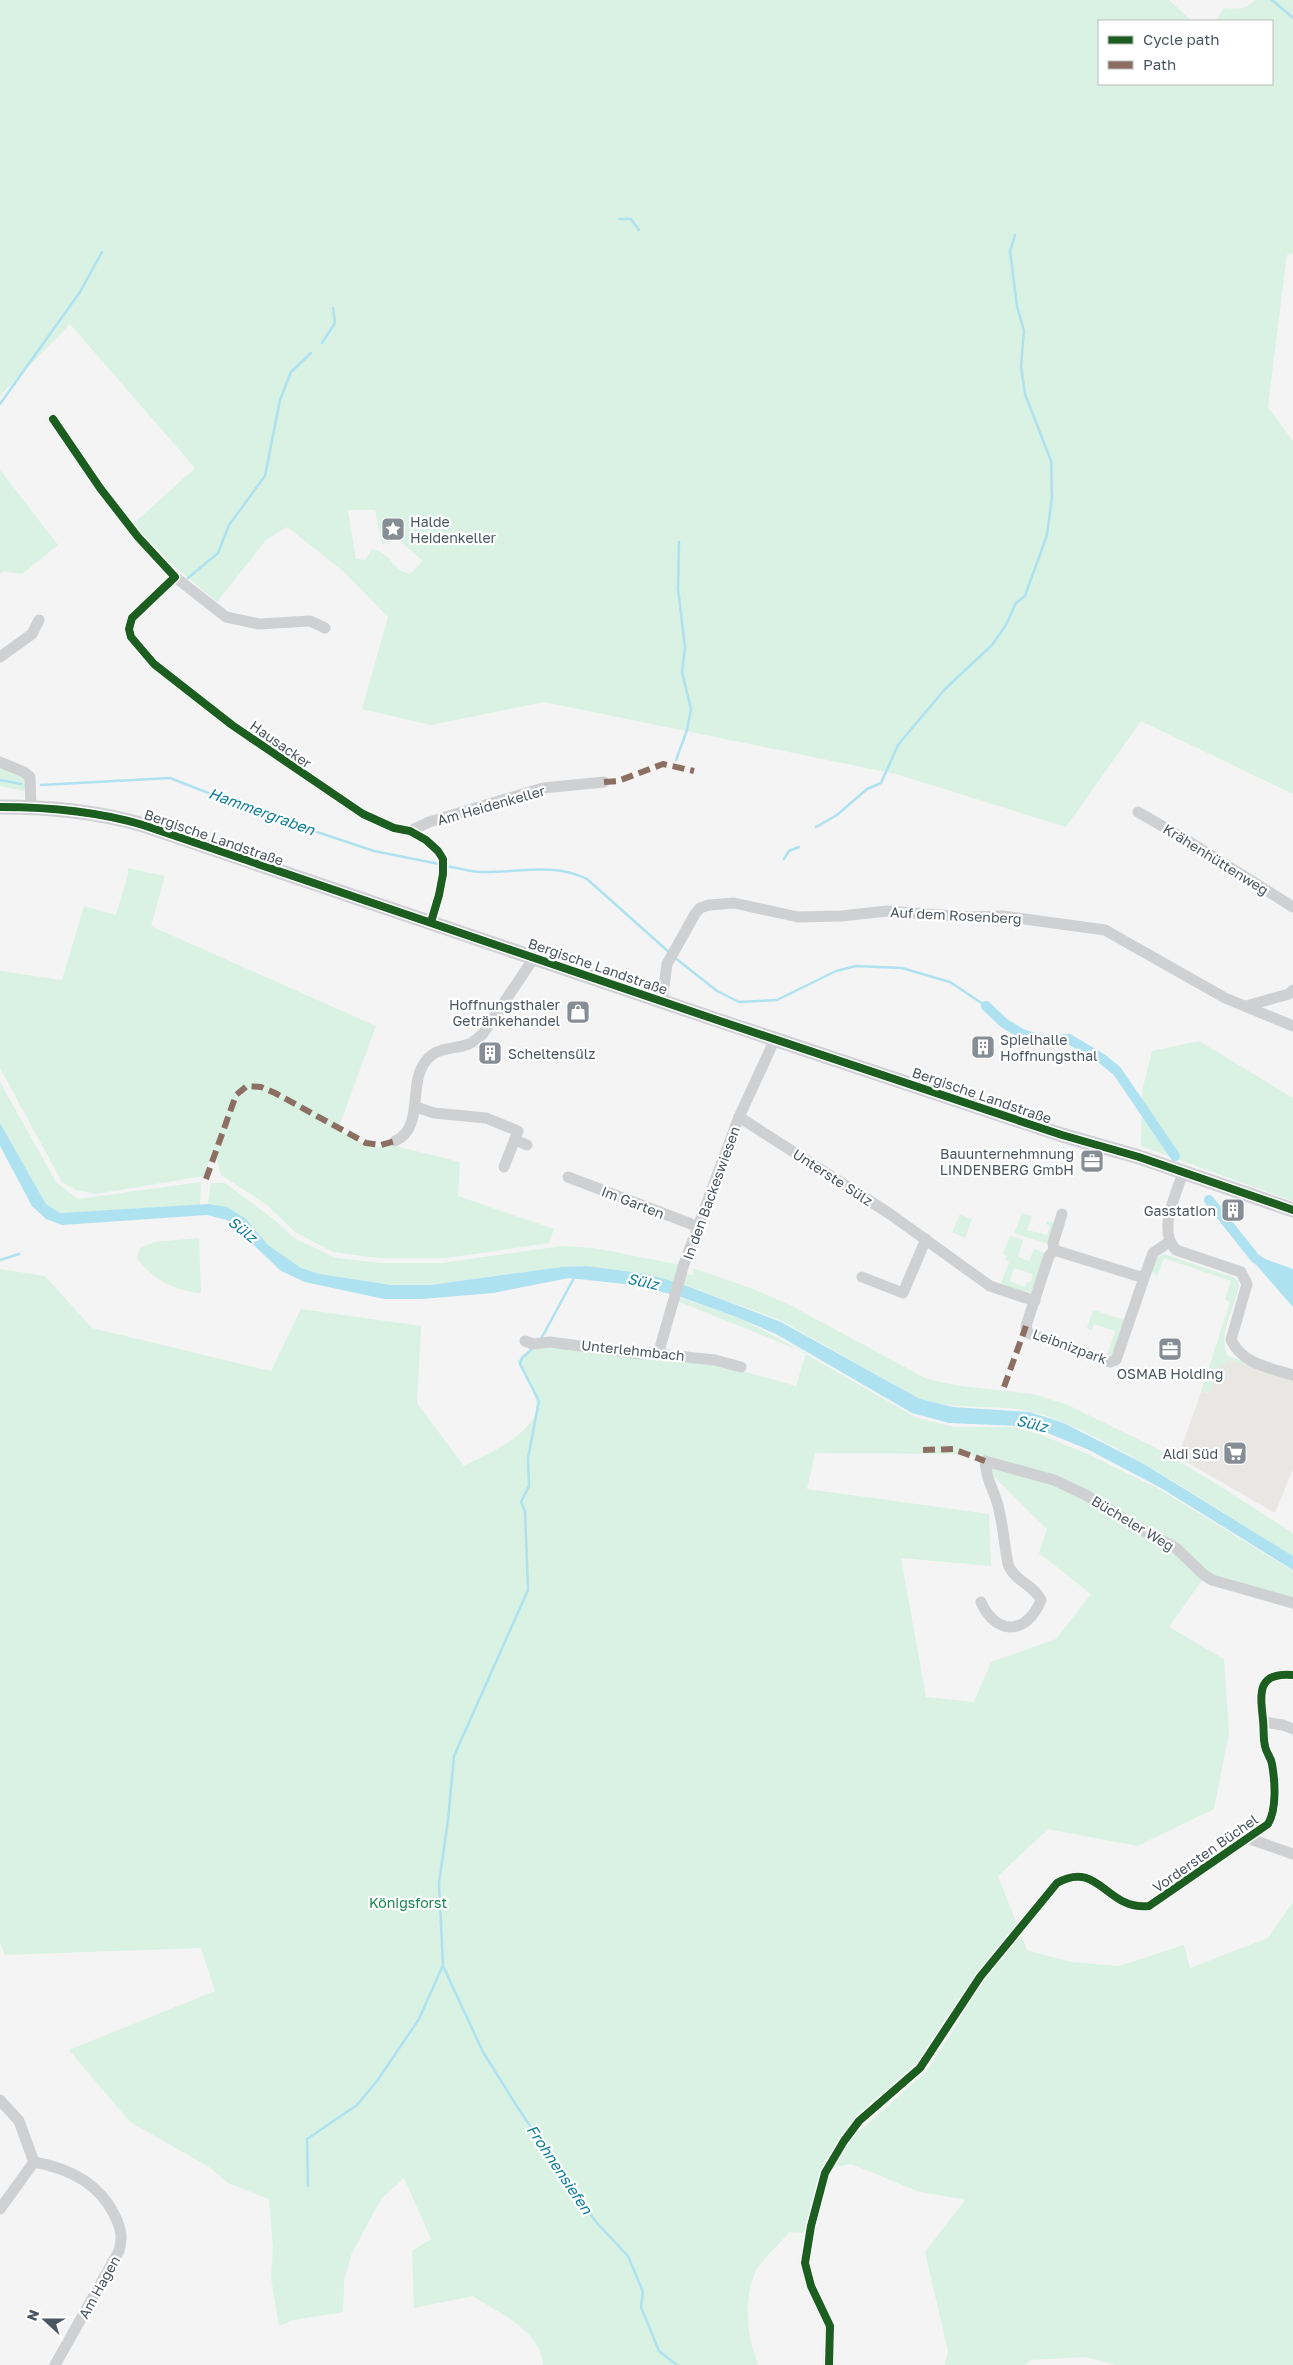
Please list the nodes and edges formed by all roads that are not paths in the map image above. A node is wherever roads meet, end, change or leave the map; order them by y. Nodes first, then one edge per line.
1 (53, 419) dead end
2 (175, 577) junction
3 (38, 620) dead end
4 (325, 628) dead end
5 (0, 658) edge
6 (0, 762) edge
7 (604, 782) dead end
8 (0, 807) edge
9 (31, 807) junction
10 (1138, 812) dead end
11 (410, 832) junction
12 (1293, 907) edge
13 (431, 922) junction
14 (534, 958) junction
15 (1293, 990) edge
16 (662, 1001) junction
17 (1246, 1006) junction
18 (1293, 1026) edge
19 (775, 1039) junction
20 (416, 1107) junction
21 (739, 1117) junction
22 (515, 1140) junction
23 (395, 1141) dead end
24 (527, 1145) dead end
25 (504, 1167) dead end
26 (1183, 1172) junction
27 (568, 1177) dead end
28 (1293, 1210) edge
29 (1062, 1214) dead end
30 (699, 1227) junction
31 (926, 1240) junction
32 (1168, 1242) junction
33 (1054, 1250) junction
34 (862, 1277) dead end
35 (1144, 1278) junction
36 (1035, 1301) junction
37 (525, 1341) dead end
38 (659, 1351) junction
39 (741, 1367) dead end
40 (1293, 1375) edge
41 (980, 1602) dead end
42 (1293, 1602) edge
43 (1293, 1674) edge
44 (1263, 1722) junction
45 (1293, 1728) edge
46 (1247, 1838) junction
47 (1293, 1854) edge
48 (0, 2100) edge
49 (34, 2162) junction
50 (0, 2209) edge
51 (55, 2365) edge
52 (829, 2365) edge

1 - 2 street
2 - 4 street
2 - 11 street, Hausacker
3 - 5 street
6 - 9 street
7 - 11 street, Am Heidenkeller
8 - 9 main road, Bergische Landstraße
9 - 13 main road, Bergische Landstraße
10 - 12 street, Krähenhüttenweg
11 - 13 street, Hausacker
13 - 14 main road, Bergische Landstraße
14 - 16 main road, Bergische Landstraße
14 - 20 street
15 - 17 street
16 - 17 street, Auf dem Rosenberg
16 - 19 main road, Bergische Landstraße
17 - 18 street, Auf dem Rosenberg
19 - 21 street, In den Backeswiesen
19 - 26 main road, Bergische Landstraße
20 - 22 street
20 - 23 street
21 - 30 street, In den Backeswiesen
21 - 31 street, Unterste Sülz
22 - 24 street
22 - 25 street
26 - 28 main road, Bergische Landstraße
26 - 32 street
27 - 30 street, Im Garten
29 - 33 street, Leibnizpark
30 - 38 street, In den Backeswiesen
31 - 34 street
31 - 36 street, Unterste Sülz
32 - 35 street, Leibnizpark
32 - 40 street
33 - 35 street
33 - 36 street, Leibnizpark
35 - 36 street, Leibnizpark
37 - 38 street, Unterlehmbach
38 - 39 street, Unterlehmbach
41 - 42 street, Bücheler Weg
43 - 44 street, Vordersten Büchel
44 - 45 street
44 - 46 street, Vordersten Büchel
46 - 47 street, Vordersten Büchel
46 - 52 street, Vordersten Büchel
48 - 49 street
49 - 50 street
49 - 51 street, Am Hagen

